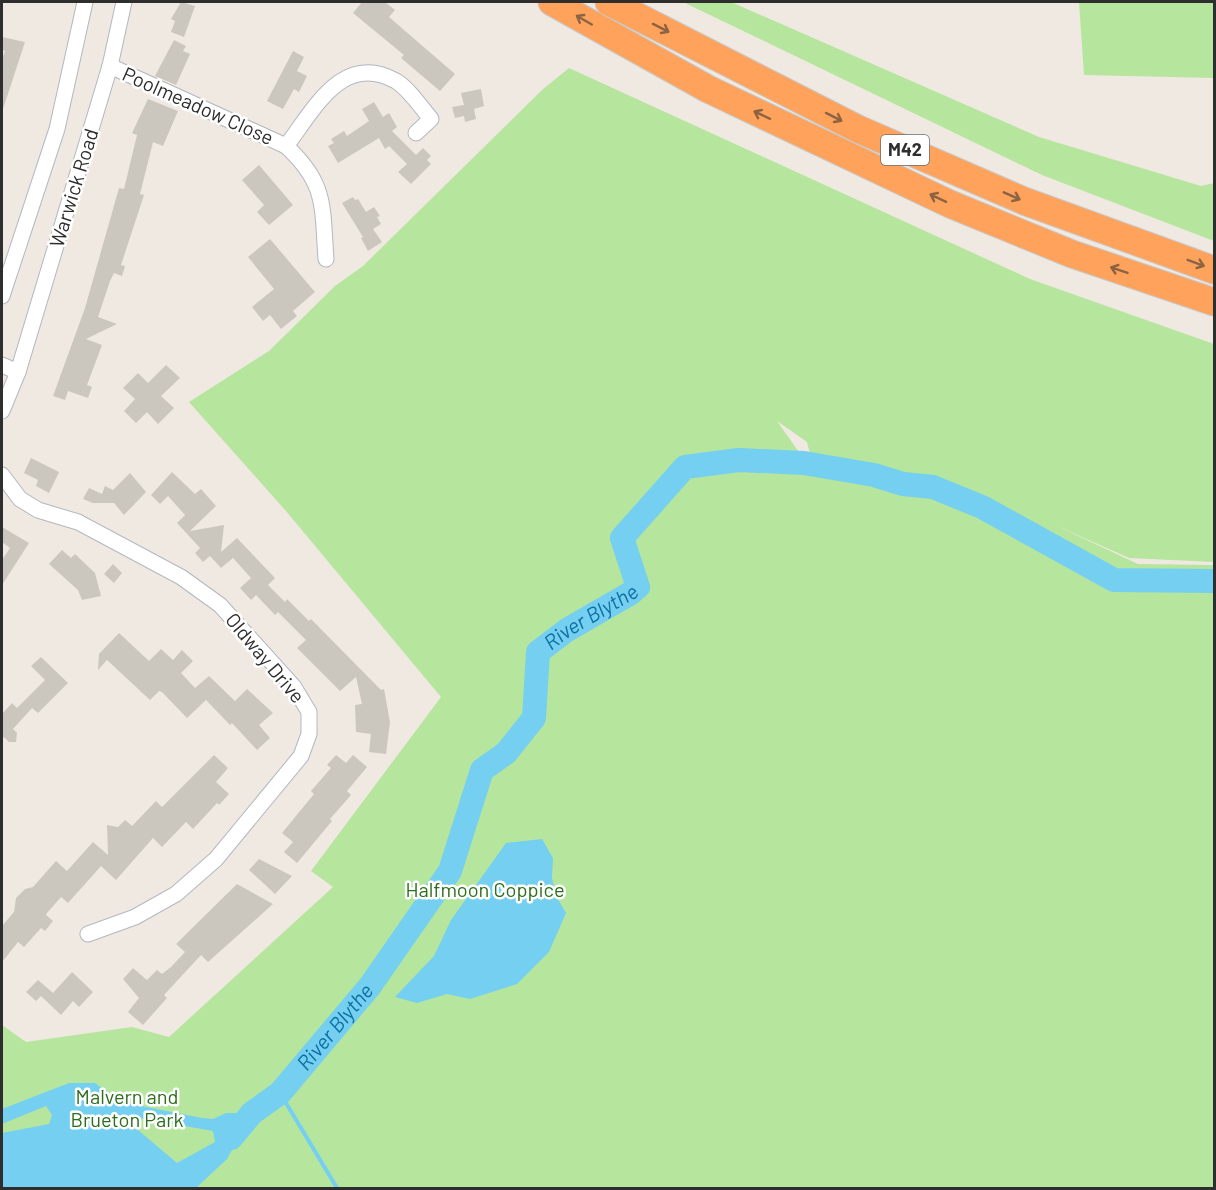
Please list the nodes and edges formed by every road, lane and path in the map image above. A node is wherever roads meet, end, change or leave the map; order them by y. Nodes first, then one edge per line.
1 (84, 2) edge
2 (124, 2) edge
3 (552, 2) edge
4 (609, 2) edge
5 (110, 66) junction
6 (416, 133) dead end
7 (286, 146) junction
8 (326, 259) dead end
9 (1215, 270) edge
10 (2, 296) edge
11 (1215, 302) edge
12 (2, 365) edge
13 (18, 372) junction
14 (2, 411) edge
15 (2, 475) edge
16 (88, 934) dead end

1 - 10 street, Warwick Road
2 - 5 street, Warwick Road
11 -> 3 highway, M42
4 -> 9 highway, M42
5 - 7 street, Poolmeadow Close
5 - 13 street, Warwick Road
6 - 7 street, Poolmeadow Close
7 - 8 street, Poolmeadow Close
12 - 13 street
13 - 14 street
15 - 16 street, Oldway Drive

